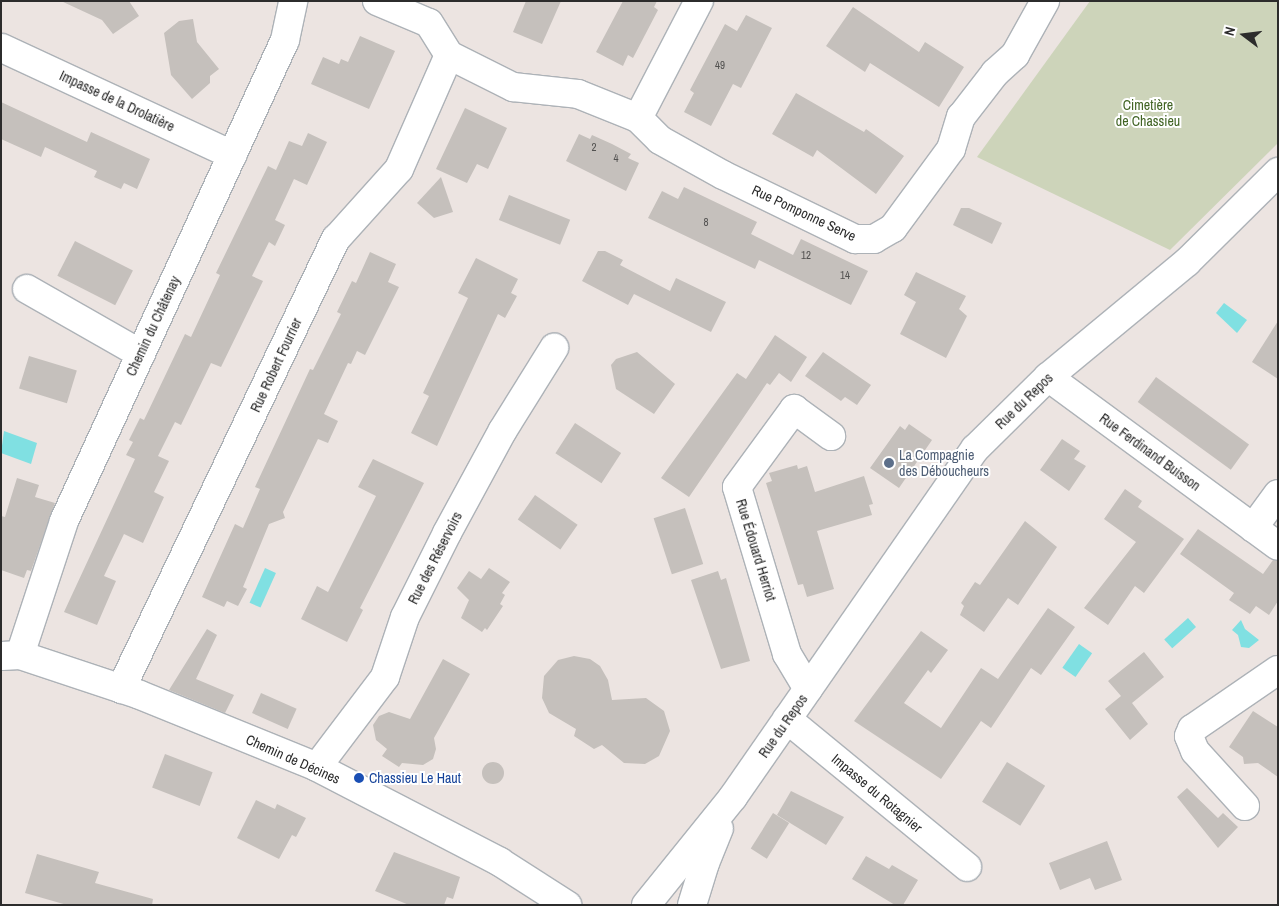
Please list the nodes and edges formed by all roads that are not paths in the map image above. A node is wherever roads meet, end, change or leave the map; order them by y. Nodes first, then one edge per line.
1 (293, 1) edge
2 (377, 1) edge
3 (699, 1) edge
4 (1045, 1) edge
5 (2, 48) edge
6 (449, 55) junction
7 (638, 118) junction
8 (232, 155) junction
9 (1278, 172) edge
10 (27, 289) dead end
11 (554, 348) dead end
12 (141, 354) junction
13 (1048, 377) junction
14 (831, 436) dead end
15 (1278, 494) edge
16 (1252, 528) junction
17 (1278, 546) edge
18 (11, 656) edge
19 (1278, 670) edge
20 (121, 689) junction
21 (808, 689) junction
22 (787, 719) junction
23 (317, 767) junction
24 (733, 797) junction
25 (1244, 806) dead end
26 (967, 867) dead end
27 (694, 903) edge
28 (567, 905) edge
29 (646, 905) edge

1 - 8 street, Chemin du Châtenay
2 - 6 street
3 - 7 street
4 - 7 street, Rue Pomponne Serve
5 - 8 street, Impasse de la Drolatière
6 - 7 street, Rue Pomponne Serve
6 - 20 street, Rue Robert Fourrier
8 - 12 street, Chemin du Châtenay
9 - 13 street, Rue du Repos
10 - 12 street
11 - 23 street, Rue des Réservoirs
12 - 18 street, Chemin du Châtenay
13 - 16 street, Rue Ferdinand Buisson
13 - 21 street, Rue du Repos
14 - 21 street, Rue Édouard Herriot
15 - 16 street
16 - 17 street, Rue Ferdinand Buisson
18 - 20 street, Chemin de Décines
19 - 25 street
20 - 23 street, Chemin de Décines
21 - 22 street, Rue du Repos
22 - 24 street, Rue du Repos
22 - 26 street, Impasse du Rotagnier
23 - 28 street, Chemin de Décines
24 - 27 street, Rue du Repos
24 - 29 street, Rue du Repos

